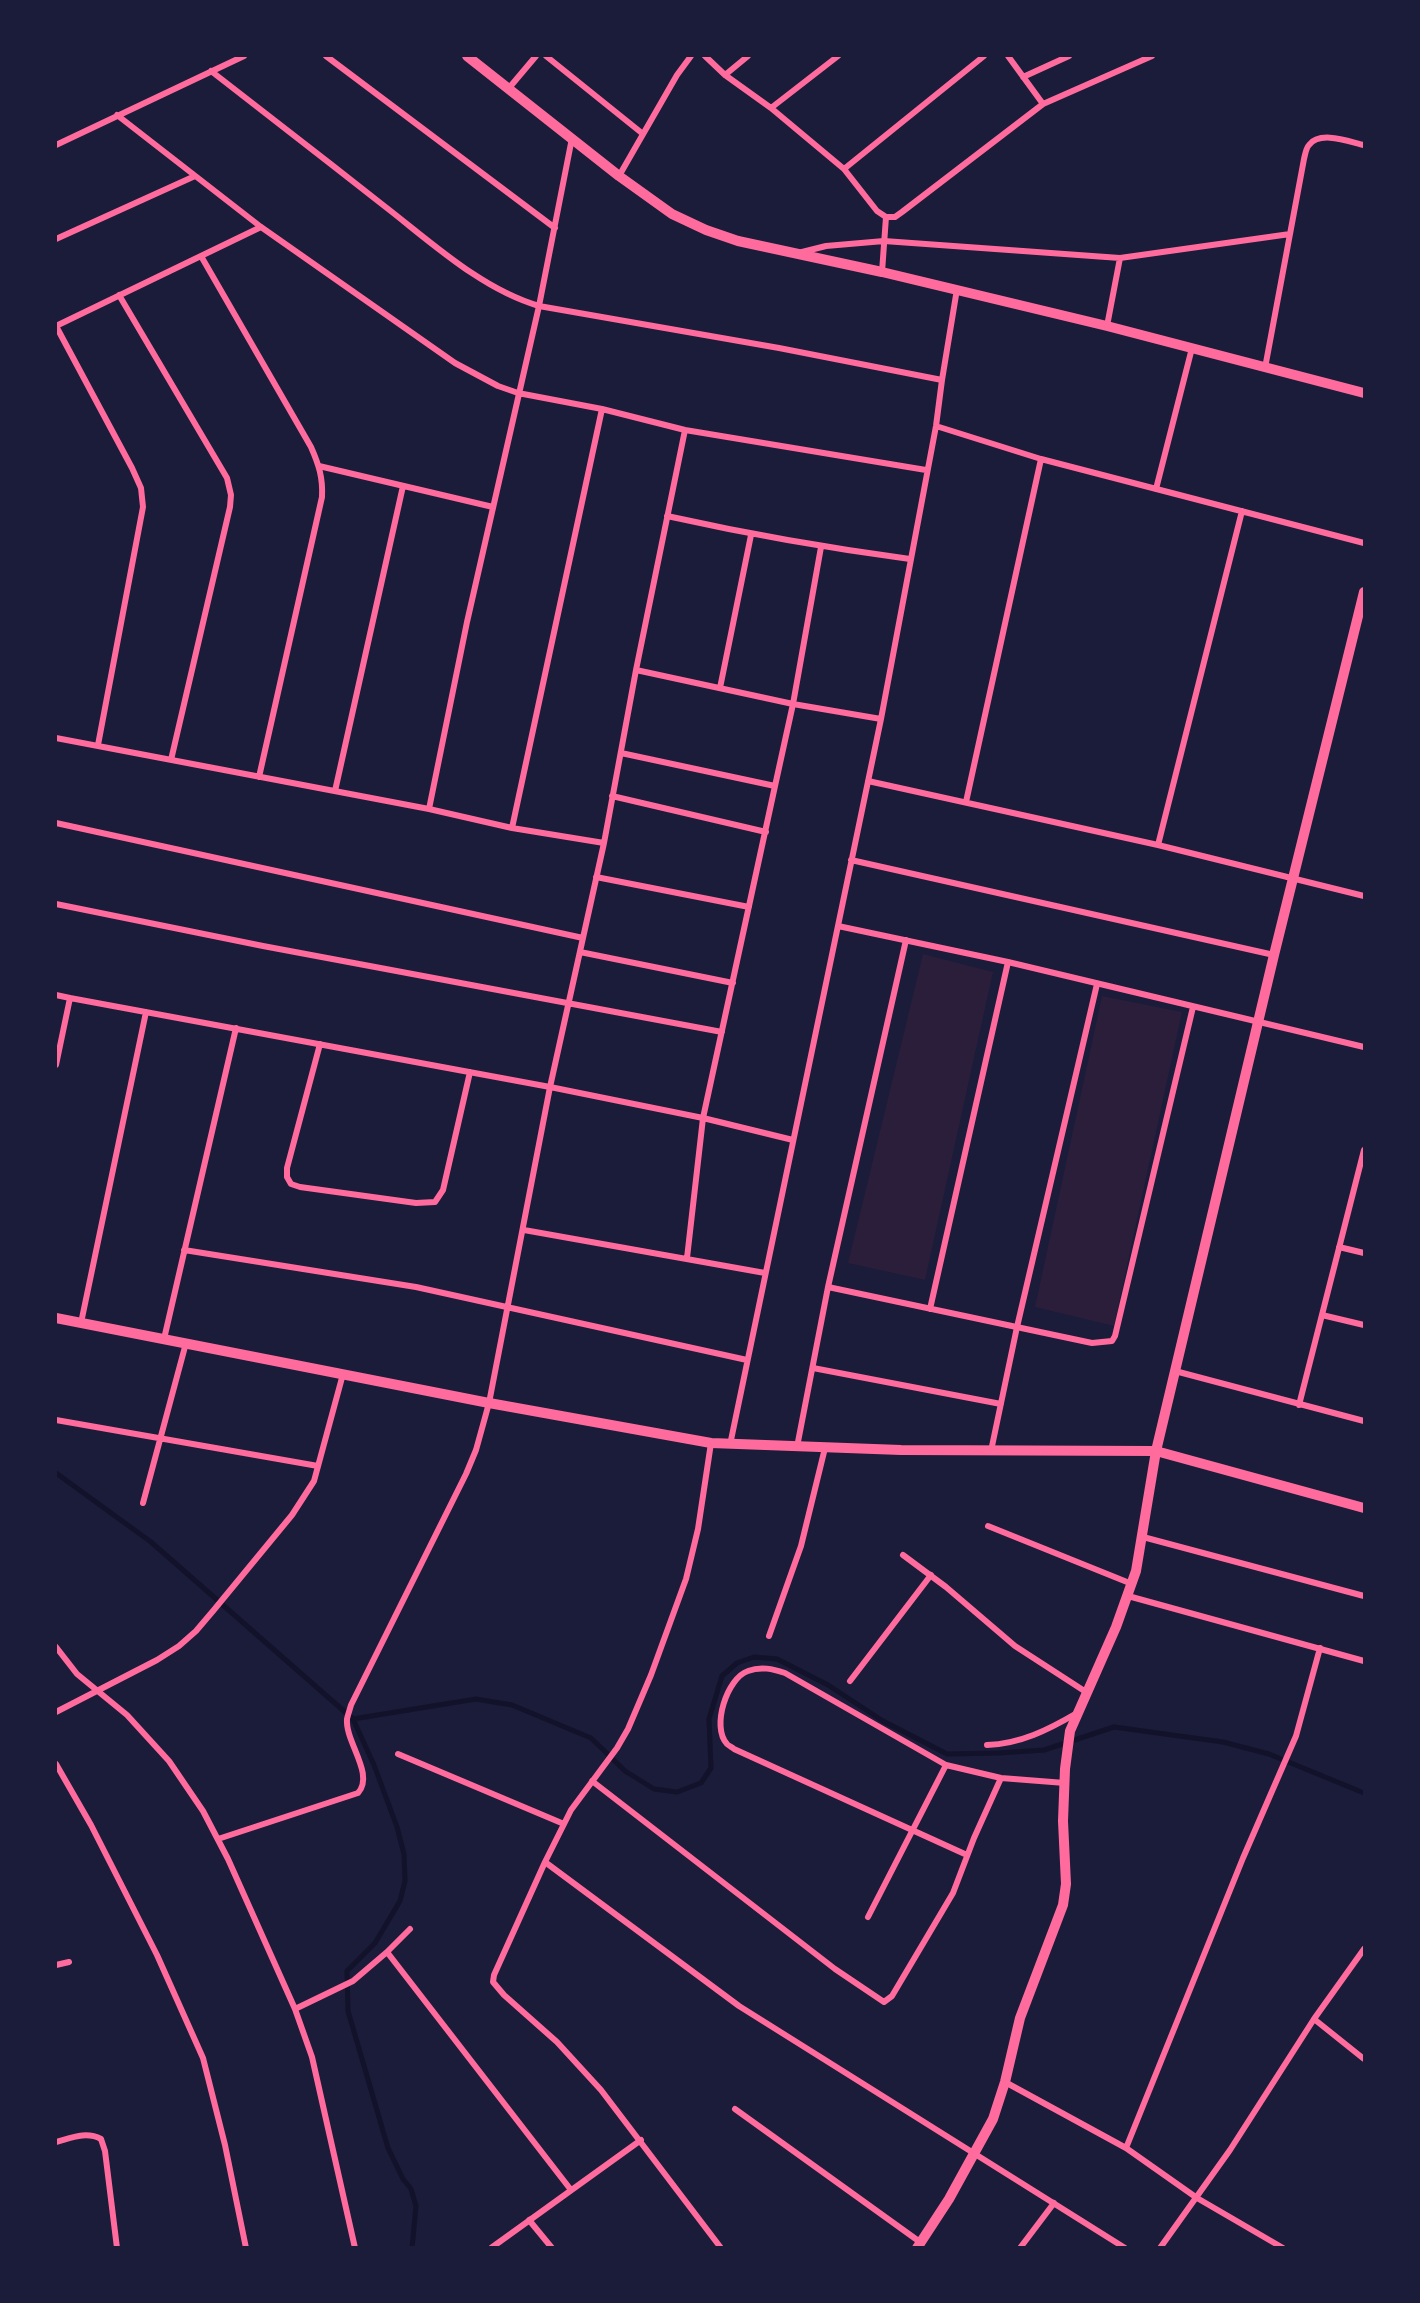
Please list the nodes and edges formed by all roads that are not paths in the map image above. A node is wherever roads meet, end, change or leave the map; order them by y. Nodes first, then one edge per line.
1 (244, 56) edge
2 (326, 56) edge
3 (467, 56) edge
4 (536, 56) edge
5 (546, 56) edge
6 (690, 56) edge
7 (705, 56) edge
8 (748, 56) edge
9 (838, 56) edge
10 (984, 56) edge
11 (1008, 56) edge
12 (1069, 56) edge
13 (1152, 56) edge
14 (211, 71) junction
15 (725, 75) junction
16 (1023, 77) junction
17 (509, 88) junction
18 (1043, 104) junction
19 (771, 108) junction
20 (117, 115) junction
21 (643, 134) junction
22 (572, 137) junction
23 (56, 145) edge
24 (1365, 145) edge
25 (844, 169) junction
26 (195, 176) junction
27 (619, 176) junction
28 (886, 218) junction
29 (261, 227) junction
30 (555, 228) junction
31 (1290, 234) junction
32 (56, 239) edge
33 (884, 241) junction
34 (798, 253) junction
35 (201, 256) junction
36 (1120, 258) junction
37 (882, 272) junction
38 (957, 289) junction
39 (119, 296) junction
40 (539, 306) junction
41 (56, 326) edge
42 (1107, 326) junction
43 (1192, 348) junction
44 (1265, 368) junction
45 (942, 380) junction
46 (518, 393) junction
47 (1365, 393) edge
48 (602, 410) junction
49 (936, 426) junction
50 (685, 430) junction
51 (1041, 459) junction
52 (319, 466) junction
53 (926, 470) junction
54 (403, 486) junction
55 (1155, 489) junction
56 (493, 507) junction
57 (1242, 511) junction
58 (667, 516) junction
59 (751, 535) junction
60 (1365, 543) edge
61 (821, 547) junction
62 (910, 559) junction
63 (1365, 592) edge
64 (636, 670) junction
65 (720, 688) junction
66 (793, 704) junction
67 (881, 720) junction
68 (56, 738) edge
69 (98, 746) junction
70 (621, 753) junction
71 (171, 760) junction
72 (259, 777) junction
73 (868, 782) junction
74 (776, 786) junction
75 (335, 791) junction
76 (612, 796) junction
77 (966, 802) junction
78 (429, 809) junction
79 (56, 823) edge
80 (512, 828) junction
81 (766, 832) junction
82 (604, 843) junction
83 (1158, 845) junction
84 (851, 860) junction
85 (596, 877) junction
86 (1293, 878) junction
87 (1365, 896) edge
88 (56, 904) edge
89 (749, 907) junction
90 (838, 926) junction
91 (583, 938) junction
92 (906, 940) junction
93 (580, 952) junction
94 (1274, 955) junction
95 (1008, 962) junction
96 (732, 983) junction
97 (1097, 984) junction
98 (56, 995) edge
99 (70, 998) junction
100 (570, 1004) junction
101 (1193, 1007) junction
102 (146, 1012) junction
103 (1260, 1022) junction
104 (236, 1028) junction
105 (722, 1032) junction
106 (320, 1044) junction
107 (1365, 1047) edge
108 (56, 1065) edge
109 (470, 1072) junction
110 (550, 1087) junction
111 (704, 1118) junction
112 (793, 1140) junction
113 (1365, 1150) edge
114 (1364, 1158) edge
115 (524, 1230) junction
116 (1339, 1247) junction
117 (184, 1250) junction
118 (1365, 1253) edge
119 (687, 1258) junction
120 (765, 1273) junction
121 (828, 1287) junction
122 (507, 1306) junction
123 (930, 1309) junction
124 (1322, 1316) junction
125 (56, 1318) edge
126 (81, 1323) junction
127 (1365, 1325) edge
128 (1017, 1327) junction
129 (164, 1339) junction
130 (186, 1343) junction
131 (747, 1360) junction
132 (813, 1368) junction
133 (1175, 1371) junction
134 (343, 1373) junction
135 (489, 1403) junction
136 (1001, 1404) junction
137 (1299, 1405) junction
138 (56, 1420) edge
139 (1365, 1421) edge
140 (161, 1438) junction
141 (711, 1443) junction
142 (730, 1445) junction
143 (797, 1448) junction
144 (825, 1448) junction
145 (991, 1451) junction
146 (1156, 1451) junction
147 (318, 1466) junction
148 (143, 1503) dead end
149 (1365, 1508) edge
150 (988, 1526) dead end
151 (1143, 1537) junction
152 (903, 1555) dead end
153 (931, 1575) junction
154 (1132, 1584) junction
155 (1128, 1596) junction
156 (1365, 1596) edge
157 (770, 1636) dead end
158 (56, 1647) edge
159 (1320, 1648) junction
160 (1365, 1661) edge
161 (850, 1681) dead end
162 (97, 1690) junction
163 (1086, 1692) junction
164 (56, 1712) edge
165 (1077, 1713) junction
166 (987, 1745) dead end
167 (398, 1754) dead end
168 (56, 1764) edge
169 (946, 1766) junction
170 (1001, 1778) junction
171 (592, 1781) junction
172 (1065, 1783) junction
173 (564, 1824) junction
174 (915, 1831) junction
175 (218, 1839) junction
176 (968, 1855) junction
177 (545, 1862) junction
178 (868, 1917) dead end
179 (410, 1929) dead end
180 (1365, 1949) edge
181 (387, 1952) junction
182 (69, 1962) dead end
183 (56, 1965) edge
184 (296, 2009) junction
185 (1314, 2019) junction
186 (1365, 2059) edge
187 (1005, 2082) junction
188 (735, 2109) dead end
189 (641, 2140) junction
190 (56, 2142) edge
191 (1126, 2148) junction
192 (974, 2153) junction
193 (571, 2190) junction
194 (1197, 2198) junction
195 (1054, 2203) junction
196 (529, 2220) junction
197 (918, 2245) edge
198 (117, 2247) edge
199 (246, 2247) edge
200 (355, 2247) edge
201 (491, 2247) edge
202 (552, 2247) edge
203 (721, 2247) edge
204 (1020, 2247) edge
205 (1125, 2247) edge
206 (1160, 2247) edge
207 (1283, 2247) edge

1 - 14 street
2 - 30 street
3 - 17 street
4 - 17 street
5 - 21 street
6 - 21 street
7 - 15 street
8 - 15 street
9 - 19 street
10 - 25 street
11 - 16 street
12 - 16 street
13 - 18 street
14 - 20 street
14 - 40 street
15 - 19 street
16 - 18 street
17 - 22 street
18 - 28 street
19 - 25 street
20 - 23 street
20 - 26 street
21 - 27 street
22 - 27 street
22 - 30 street
24 - 31 street
25 - 28 street
26 - 29 street
26 - 32 street
27 - 34 street
28 - 33 street
29 - 35 street
29 - 46 street
30 - 40 street
31 - 36 street
31 - 44 street
33 - 34 street
33 - 36 street
33 - 37 street
34 - 37 street
35 - 39 street
35 - 52 street
36 - 42 street
37 - 38 street
38 - 42 street
38 - 45 street
39 - 41 street
39 - 71 street
40 - 45 street
40 - 46 street
41 - 69 street
42 - 43 street
43 - 44 street
43 - 55 street
44 - 47 street
45 - 49 street
46 - 48 street
46 - 56 street
48 - 50 street
48 - 80 street
49 - 51 street
49 - 53 street
50 - 53 street
50 - 58 street
51 - 55 street
51 - 77 street
52 - 54 street
52 - 72 street
53 - 62 street
54 - 56 street
54 - 75 street
55 - 57 street
56 - 78 street
57 - 60 street
57 - 83 street
58 - 59 street
58 - 64 street
59 - 61 street
59 - 65 street
61 - 62 street
61 - 66 street
62 - 67 street
63 - 86 street
64 - 65 street
64 - 70 street
65 - 66 street
66 - 67 street
66 - 74 street
67 - 73 street
68 - 69 street
69 - 71 street
70 - 74 street
70 - 76 street
71 - 72 street
72 - 75 street
73 - 77 street
73 - 84 street
74 - 81 street
75 - 78 street
76 - 81 street
76 - 82 street
77 - 83 street
78 - 80 street
79 - 91 street
80 - 82 street
81 - 89 street
82 - 85 street
83 - 86 street
84 - 90 street
84 - 94 street
85 - 89 street
85 - 91 street
86 - 87 street
86 - 94 street
88 - 100 street
89 - 96 street
90 - 92 street
90 - 112 street
91 - 93 street
92 - 95 street
92 - 121 street
93 - 96 street
93 - 100 street
94 - 103 street
95 - 97 street
95 - 123 street
96 - 105 street
97 - 101 street
97 - 128 street
98 - 99 street
99 - 102 street
99 - 108 street
100 - 105 street
100 - 110 street
101 - 103 street
101 - 128 street
102 - 104 street
102 - 126 street
103 - 107 street
103 - 133 street
104 - 106 street
104 - 117 street
105 - 111 street
106 - 109 street
106 - 109 street
109 - 110 street
110 - 111 street
110 - 115 street
111 - 112 street
111 - 119 street
112 - 120 street
113 - 114 street
114 - 116 street
115 - 119 street
115 - 122 street
116 - 118 street
116 - 124 street
117 - 122 street
117 - 129 street
119 - 120 street
120 - 131 street
121 - 123 street
121 - 132 street
122 - 131 street
122 - 135 street
123 - 128 street
124 - 127 street
124 - 137 street
125 - 126 street
126 - 129 street
128 - 136 street
129 - 130 street
130 - 134 street
130 - 140 street
131 - 142 street
132 - 136 street
132 - 143 street
133 - 137 street
133 - 146 street
134 - 135 street
134 - 147 street
135 - 141 street
135 - 175 street
136 - 145 street
137 - 139 street
138 - 140 street
140 - 147 street
140 - 148 street
141 - 142 street
141 - 171 street
142 - 143 street
143 - 144 street
144 - 145 street
144 - 157 street
145 - 146 street
146 - 149 street
146 - 151 street
147 - 162 street
150 - 154 street
151 - 154 street
151 - 156 street
152 - 153 street
153 - 161 street
153 - 163 street
154 - 155 street
155 - 159 street
155 - 163 street
158 - 162 street
159 - 160 street
159 - 191 street
162 - 164 street
162 - 175 street
163 - 165 street
165 - 166 street
165 - 172 street
167 - 173 street
168 - 199 street
169 - 170 street
169 - 174 street
169 - 174 street
170 - 172 street
170 - 176 street
171 - 173 street
171 - 176 street
172 - 187 street
173 - 177 street
174 - 176 street
174 - 178 street
175 - 184 street
177 - 189 street
177 - 192 street
179 - 181 street
180 - 185 street
181 - 184 street
181 - 193 street
182 - 183 street
184 - 200 street
185 - 186 street
185 - 194 street
187 - 191 street
187 - 192 street
188 - 197 street
189 - 193 street
189 - 203 street
190 - 198 street
191 - 194 street
192 - 195 street
192 - 197 street
193 - 196 street
194 - 206 street
194 - 207 street
195 - 204 street
195 - 205 street
196 - 201 street
196 - 202 street

